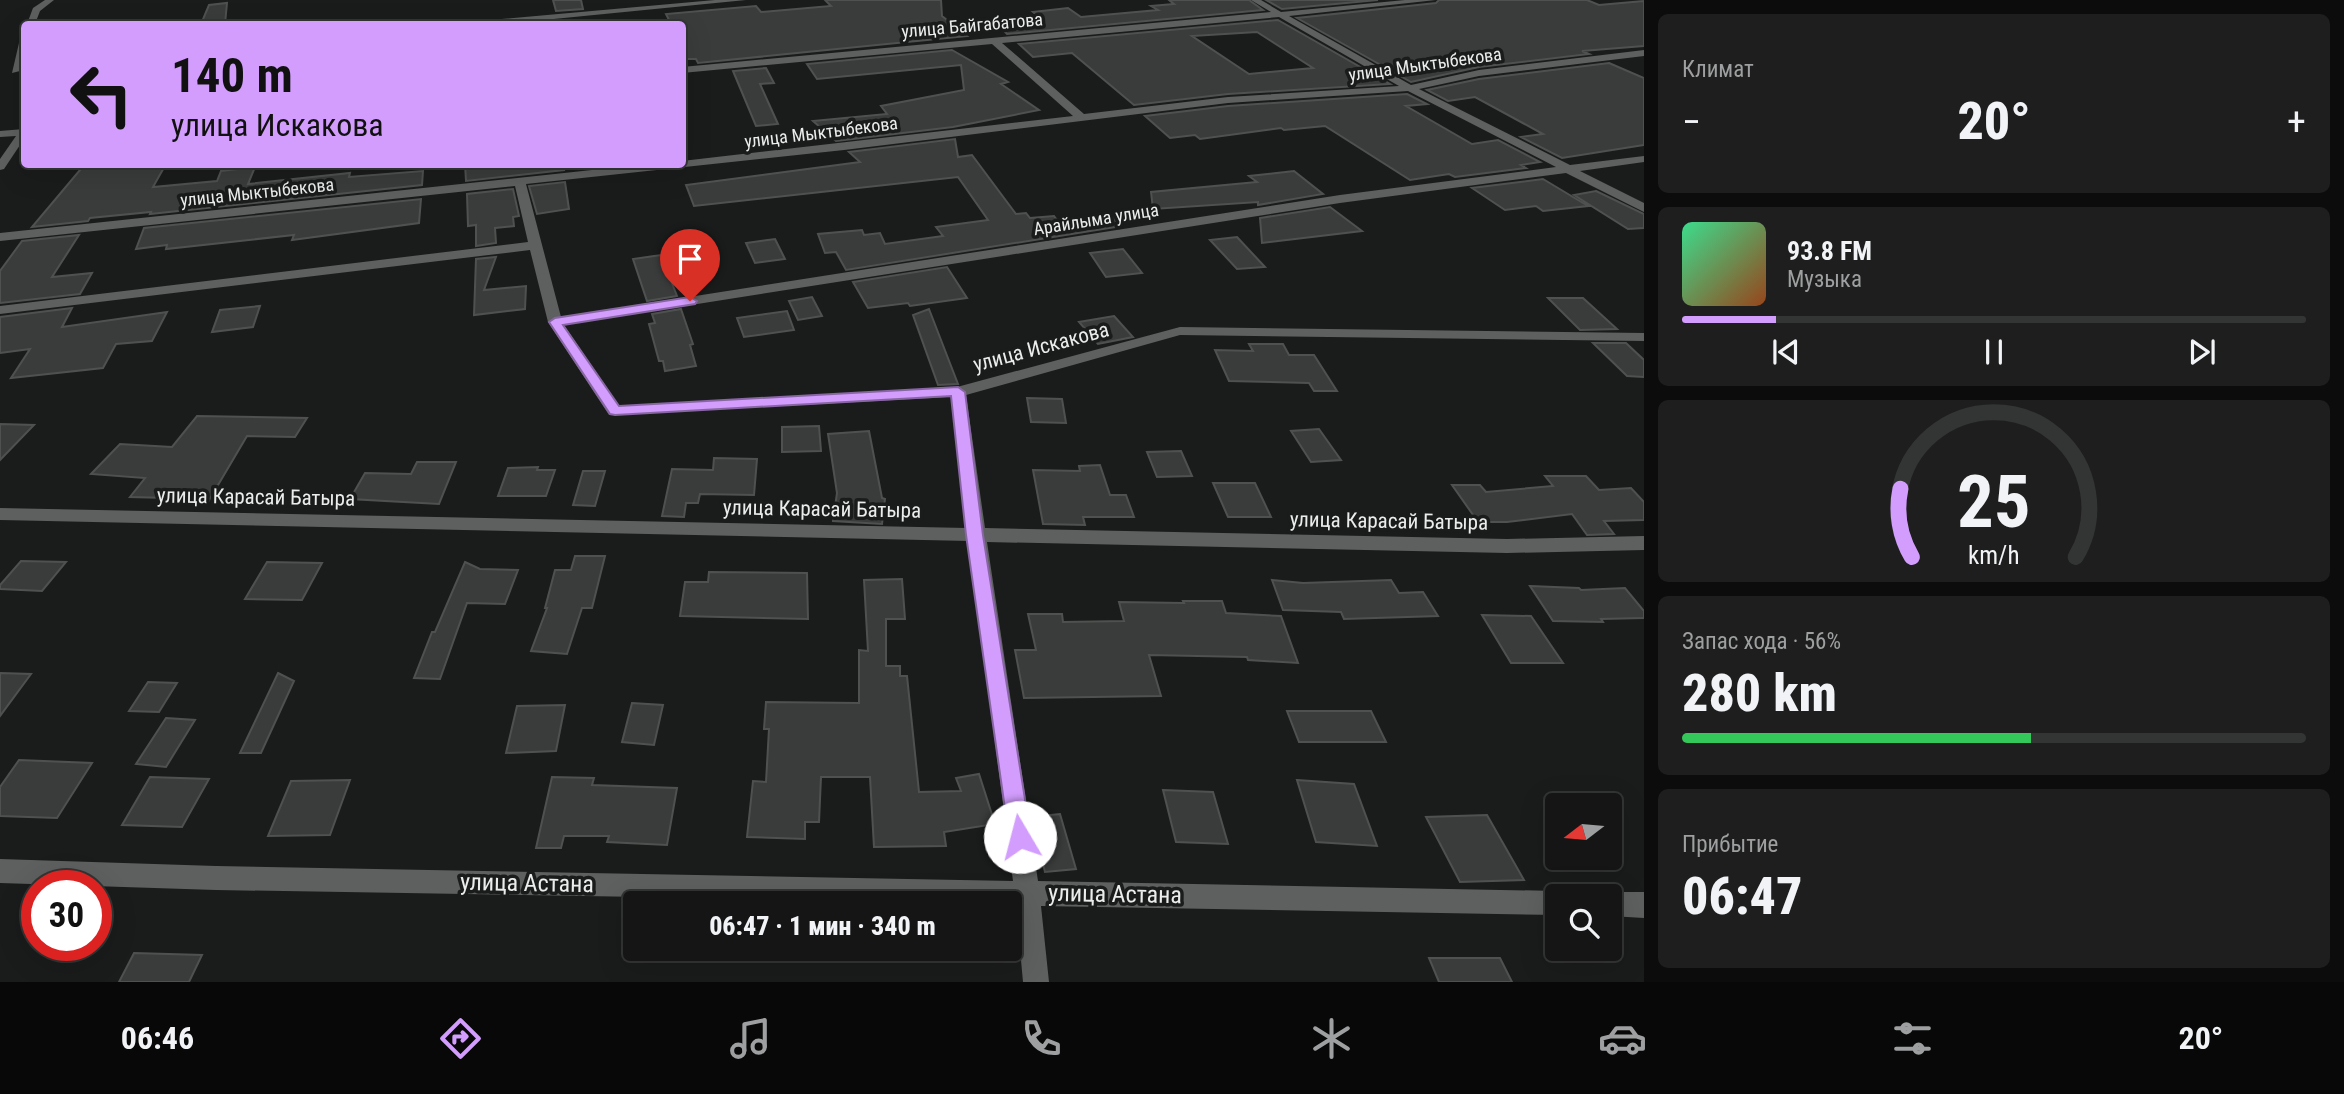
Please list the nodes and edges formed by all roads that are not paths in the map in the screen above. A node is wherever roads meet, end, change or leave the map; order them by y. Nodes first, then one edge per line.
1 (50, 0) edge
2 (743, 0) edge
3 (1255, 0) edge
4 (1432, 0) edge
5 (1280, 14) junction
6 (32, 21) edge
7 (512, 21) edge
8 (994, 41) junction
9 (1644, 53) edge
10 (20, 70) edge
11 (686, 70) edge
12 (0, 72) edge
13 (1410, 88) junction
14 (1082, 118) junction
15 (21, 132) edge
16 (0, 134) edge
17 (21, 136) edge
18 (1644, 159) edge
19 (686, 164) edge
20 (0, 167) edge
21 (650, 168) edge
22 (1566, 169) junction
23 (520, 183) junction
24 (1644, 208) edge
25 (0, 236) edge
26 (536, 245) junction
27 (0, 310) edge
28 (555, 322) junction
29 (1644, 337) edge
30 (958, 392) junction
31 (0, 514) edge
32 (975, 535) junction
33 (1644, 543) edge
34 (0, 871) edge
35 (1029, 892) junction
36 (1545, 902) edge
37 (1622, 904) edge
38 (1644, 905) edge
39 (1036, 982) edge

1 - 6 street
2 - 7 street
3 - 5 street
4 - 5 street, улица Байгабатова
5 - 8 street, улица Байгабатова
5 - 13 street
8 - 11 street, улица Байгабатова
8 - 14 street
9 - 13 street, улица Мыктыбекова
10 - 12 street
13 - 14 street, улица Мыктыбекова
13 - 22 street
14 - 19 street, улица Мыктыбекова
15 - 16 street
17 - 20 street
18 - 22 street, Арайлыма улица
21 - 23 street, улица Мыктыбекова
22 - 24 street
22 - 28 street, Арайлыма улица
23 - 25 street, улица Мыктыбекова
23 - 26 street, улица Искакова
26 - 27 street
26 - 28 street, улица Искакова
28 - 30 street, улица Искакова
29 - 30 street, улица Искакова
30 - 32 street
31 - 32 street, улица Карасай Батыра
32 - 33 street, улица Карасай Батыра
32 - 35 street
34 - 35 street, улица Астана
35 - 36 street, улица Астана
35 - 39 street
37 - 38 street

